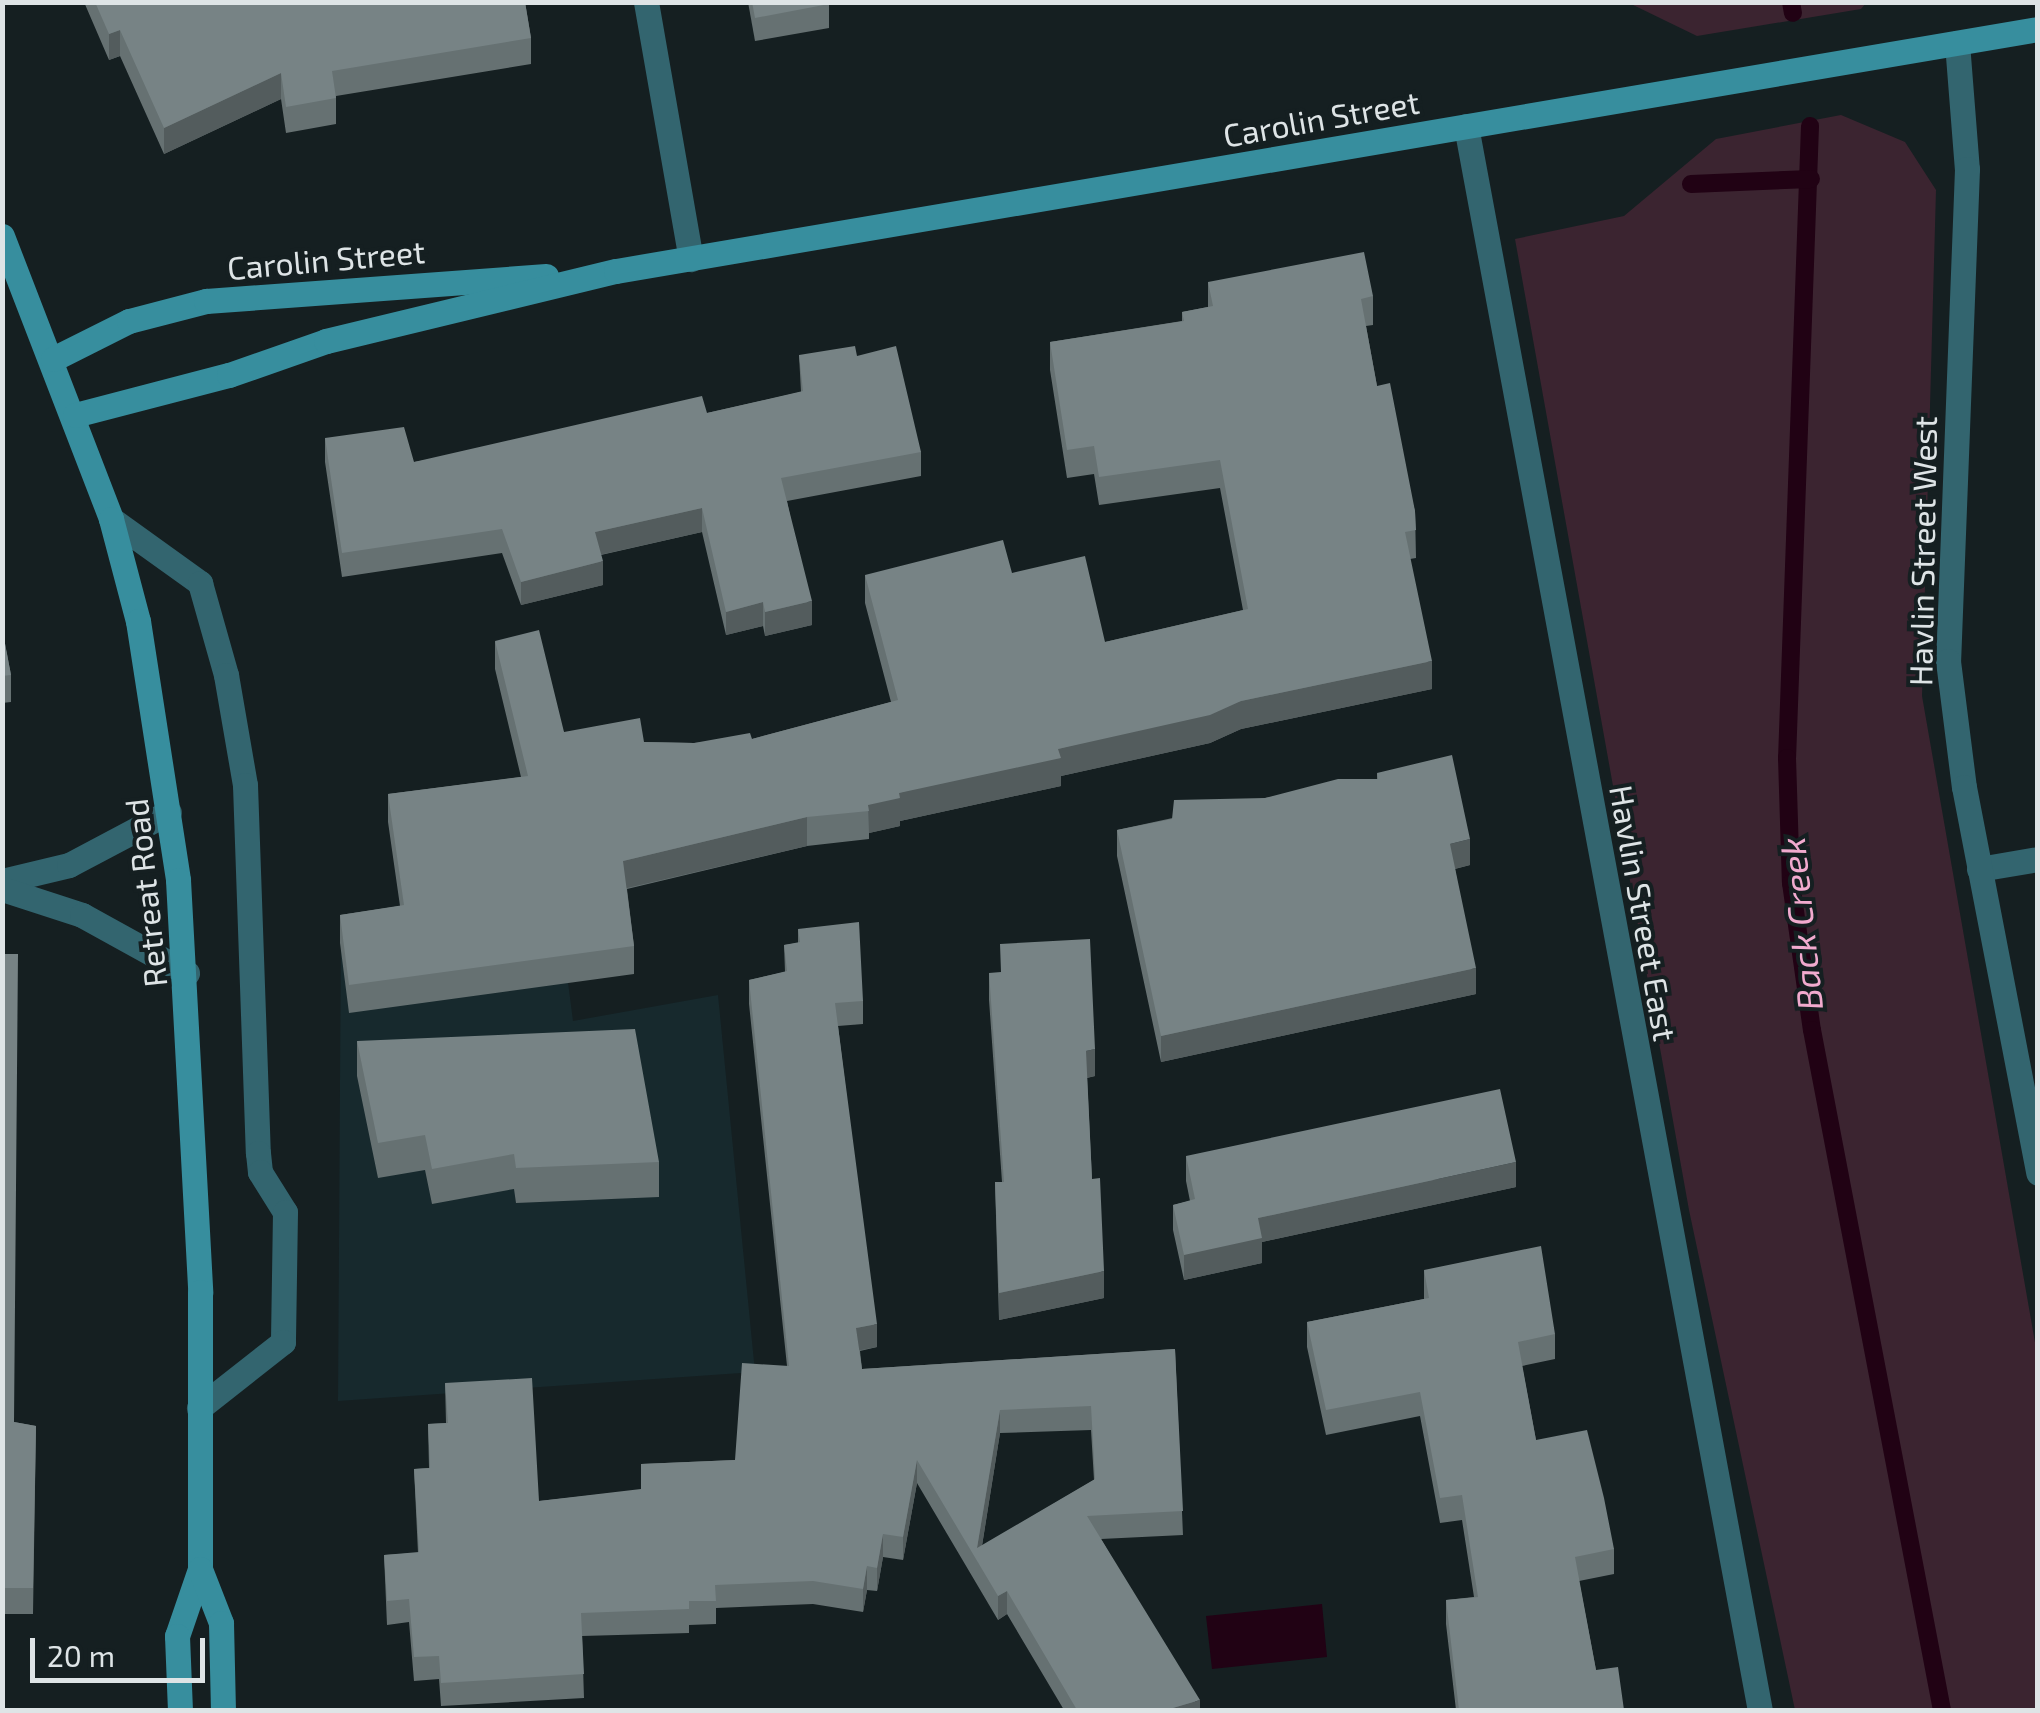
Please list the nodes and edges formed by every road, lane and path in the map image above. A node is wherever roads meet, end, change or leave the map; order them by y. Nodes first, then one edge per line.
1 (646, 2) edge
2 (2038, 28) edge
3 (1957, 43) junction
4 (1466, 126) junction
5 (2, 236) edge
6 (691, 259) junction
7 (616, 271) junction
8 (53, 359) junction
9 (75, 416) junction
10 (112, 519) junction
11 (170, 812) junction
12 (2038, 858) edge
13 (1979, 869) junction
14 (2, 880) edge
15 (2, 889) edge
16 (186, 973) junction
17 (2038, 1174) edge
18 (199, 1408) junction
19 (200, 1569) junction
20 (180, 1710) edge
21 (223, 1710) edge
22 (1760, 1710) edge

1 - 6 street
2 - 3 street, Carolin Street
3 - 4 street, Carolin Street
3 - 13 street, Havlin Street West
4 - 6 street, Carolin Street
4 - 22 street, Havlin Street East
5 - 8 street, Retreat Road
6 - 7 street, Carolin Street
7 - 8 street, Carolin Street
7 - 9 street, Carolin Street
8 - 9 street, Retreat Road
9 - 10 street, Retreat Road
10 - 11 street, Retreat Road
10 - 18 street
11 - 14 street
11 - 16 street, Retreat Road
12 - 13 street
13 - 17 street, Havlin Street West
15 - 16 street
16 - 18 street, Retreat Road
18 - 19 street, Retreat Road
19 - 20 street, Retreat Road
19 - 21 street, Retreat Road

